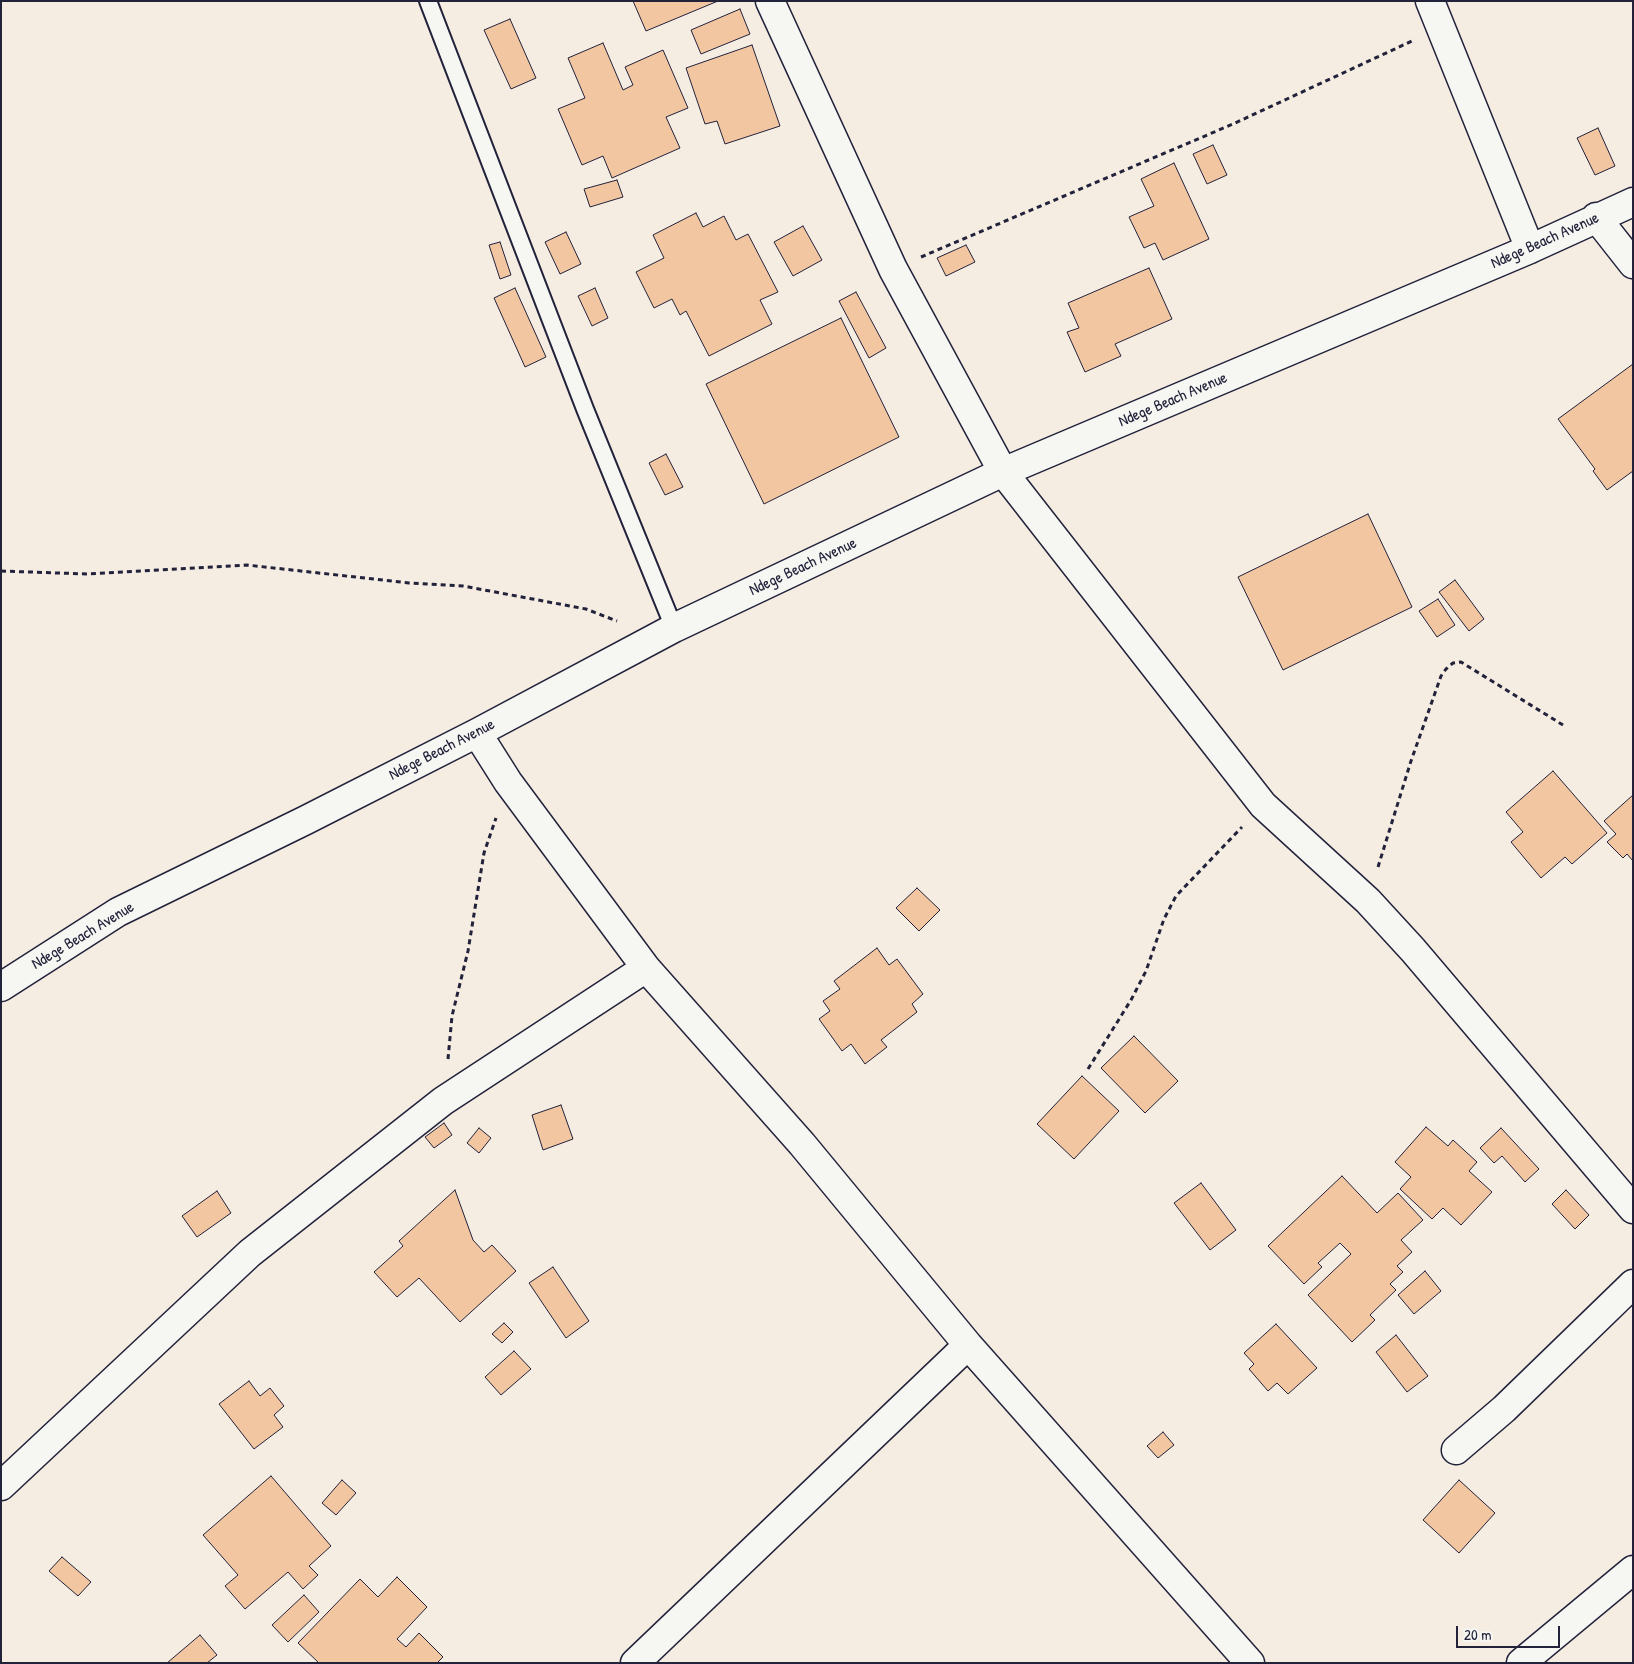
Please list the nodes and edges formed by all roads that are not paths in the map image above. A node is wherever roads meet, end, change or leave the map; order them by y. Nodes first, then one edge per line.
1 (428, 1) edge
2 (770, 1) edge
3 (1430, 1) edge
4 (1633, 202) edge
5 (1596, 217) junction
6 (1530, 249) junction
7 (1633, 264) edge
8 (1003, 472) junction
9 (664, 633) junction
10 (477, 733) junction
11 (646, 968) junction
12 (1, 987) edge
13 (1633, 1209) edge
14 (1633, 1284) edge
15 (968, 1345) junction
16 (1456, 1450) dead end
17 (1, 1486) edge
18 (1633, 1570) edge
19 (635, 1663) edge
20 (1250, 1663) edge
21 (1521, 1663) edge

1 - 9 lane
2 - 8 street
3 - 6 street
4 - 5 street, Ndege Beach Avenue
5 - 6 street, Ndege Beach Avenue
5 - 7 street
6 - 8 street, Ndege Beach Avenue
8 - 9 street, Ndege Beach Avenue
8 - 13 street
9 - 10 street, Ndege Beach Avenue
10 - 11 street
10 - 12 street, Ndege Beach Avenue
11 - 15 street
11 - 17 street
14 - 16 street
15 - 19 street
15 - 20 street
18 - 21 street

